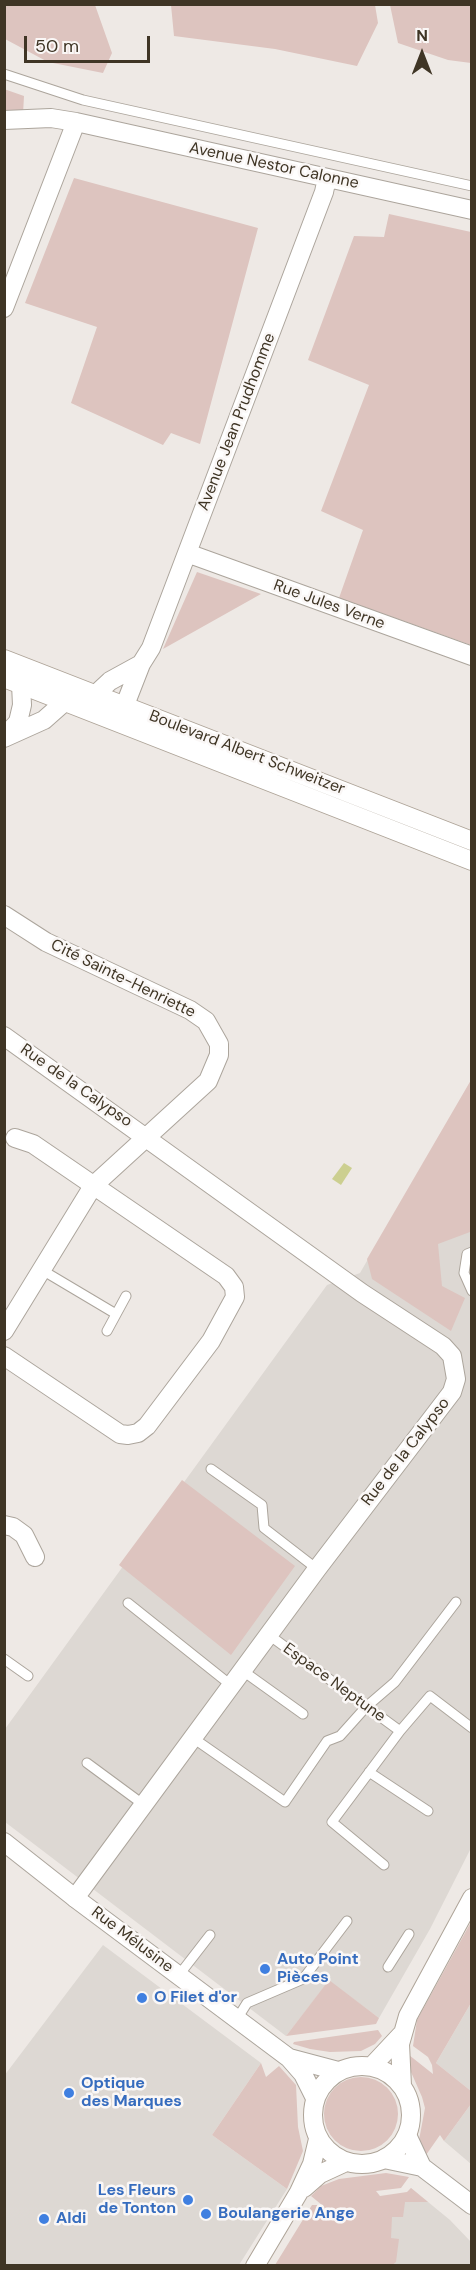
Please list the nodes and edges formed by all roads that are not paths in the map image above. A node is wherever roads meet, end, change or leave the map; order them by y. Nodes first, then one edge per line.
1 (4, 74) edge
2 (4, 120) edge
3 (76, 122) junction
4 (327, 178) junction
5 (471, 186) edge
6 (471, 210) edge
7 (4, 308) edge
8 (187, 553) junction
9 (471, 656) edge
10 (4, 659) edge
11 (141, 664) junction
12 (19, 676) edge
13 (96, 694) junction
14 (62, 696) junction
15 (125, 705) junction
16 (4, 737) edge
17 (471, 841) edge
18 (471, 861) edge
19 (4, 915) edge
20 (4, 1036) edge
21 (146, 1136) junction
22 (15, 1138) dead end
23 (93, 1186) junction
24 (471, 1252) edge
25 (42, 1270) junction
26 (471, 1291) edge
27 (126, 1296) dead end
28 (116, 1314) junction
29 (4, 1331) edge
30 (107, 1331) dead end
31 (4, 1356) edge
32 (211, 1469) dead end
33 (4, 1525) edge
34 (34, 1557) dead end
35 (317, 1569) junction
36 (456, 1602) dead end
37 (128, 1603) dead end
38 (268, 1635) junction
39 (4, 1659) edge
40 (28, 1676) dead end
41 (237, 1679) junction
42 (366, 1707) junction
43 (303, 1714) dead end
44 (471, 1728) edge
45 (400, 1731) junction
46 (193, 1738) junction
47 (87, 1763) dead end
48 (369, 1772) junction
49 (144, 1805) junction
50 (428, 1811) dead end
51 (4, 1842) edge
52 (384, 1865) dead end
53 (75, 1898) junction
54 (471, 1898) edge
55 (347, 1921) dead end
56 (409, 1934) dead end
57 (210, 1935) dead end
58 (388, 1967) dead end
59 (178, 1975) junction
60 (237, 2019) junction
61 (401, 2035) junction
62 (289, 2058) junction
63 (372, 2066) junction
64 (338, 2071) junction
65 (402, 2086) junction
66 (315, 2098) junction
67 (407, 2135) junction
68 (318, 2139) junction
69 (384, 2159) junction
70 (346, 2162) junction
71 (422, 2167) junction
72 (299, 2192) junction
73 (471, 2205) edge
74 (255, 2265) edge

1 - 5 lane
2 - 3 street, Avenue Nestor Calonne
3 - 4 street, Avenue Nestor Calonne
3 - 7 street
4 - 6 street, Avenue Nestor Calonne
4 - 8 street, Avenue Jean Prudhomme
8 - 9 street, Rue Jules Verne
8 - 11 street, Avenue Jean Prudhomme
10 - 12 street, Boulevard Albert Schweitzer
11 - 13 street
11 - 15 street, Avenue Jean Prudhomme
12 - 13 street, Boulevard Albert Schweitzer
12 - 14 street, Boulevard Albert Schweitzer
12 - 16 street
13 - 14 street
13 - 15 street, Boulevard Albert Schweitzer
14 - 15 street
14 - 16 street
14 - 18 street, Boulevard Albert Schweitzer
15 - 17 street, Boulevard Albert Schweitzer
19 - 21 street, Cité Sainte-Henriette
20 - 21 street, Rue de la Calypso
21 - 23 street, Cité Sainte-Henriette
21 - 35 street, Rue de la Calypso
22 - 23 street
23 - 25 street, Cité Sainte-Henriette
23 - 31 street
24 - 26 lane
25 - 28 lane
25 - 29 street, Cité Sainte-Henriette
27 - 28 lane
28 - 30 lane
32 - 35 lane
33 - 34 street
35 - 38 street, Rue de la Calypso
36 - 42 lane
37 - 41 lane
38 - 41 street, Rue de la Calypso
38 - 42 lane, Espace Neptune
39 - 40 lane
41 - 43 lane
41 - 46 street, Rue de la Calypso
42 - 45 lane, Espace Neptune
42 - 46 lane
44 - 45 lane
45 - 48 lane
46 - 49 street, Rue de la Calypso
47 - 49 lane
48 - 50 lane
48 - 52 lane
49 - 53 street, Rue de la Calypso
51 - 53 street, Rue Mélusine
53 - 59 street, Rue Mélusine
54 - 61 street
55 - 60 lane
56 - 58 lane
57 - 59 lane
59 - 60 street, Rue Mélusine
60 - 62 street, Rue Mélusine
61 - 63 street
61 - 65 street
62 - 64 street, Rue Mélusine
62 - 66 street, Rue Mélusine
63 - 64 street
63 - 65 street
64 - 66 street
65 - 67 street
66 - 68 street
67 - 69 street
67 - 71 street
68 - 70 street
68 - 72 street
69 - 70 street
69 - 71 street
70 - 72 street
71 - 73 street
72 - 74 street

